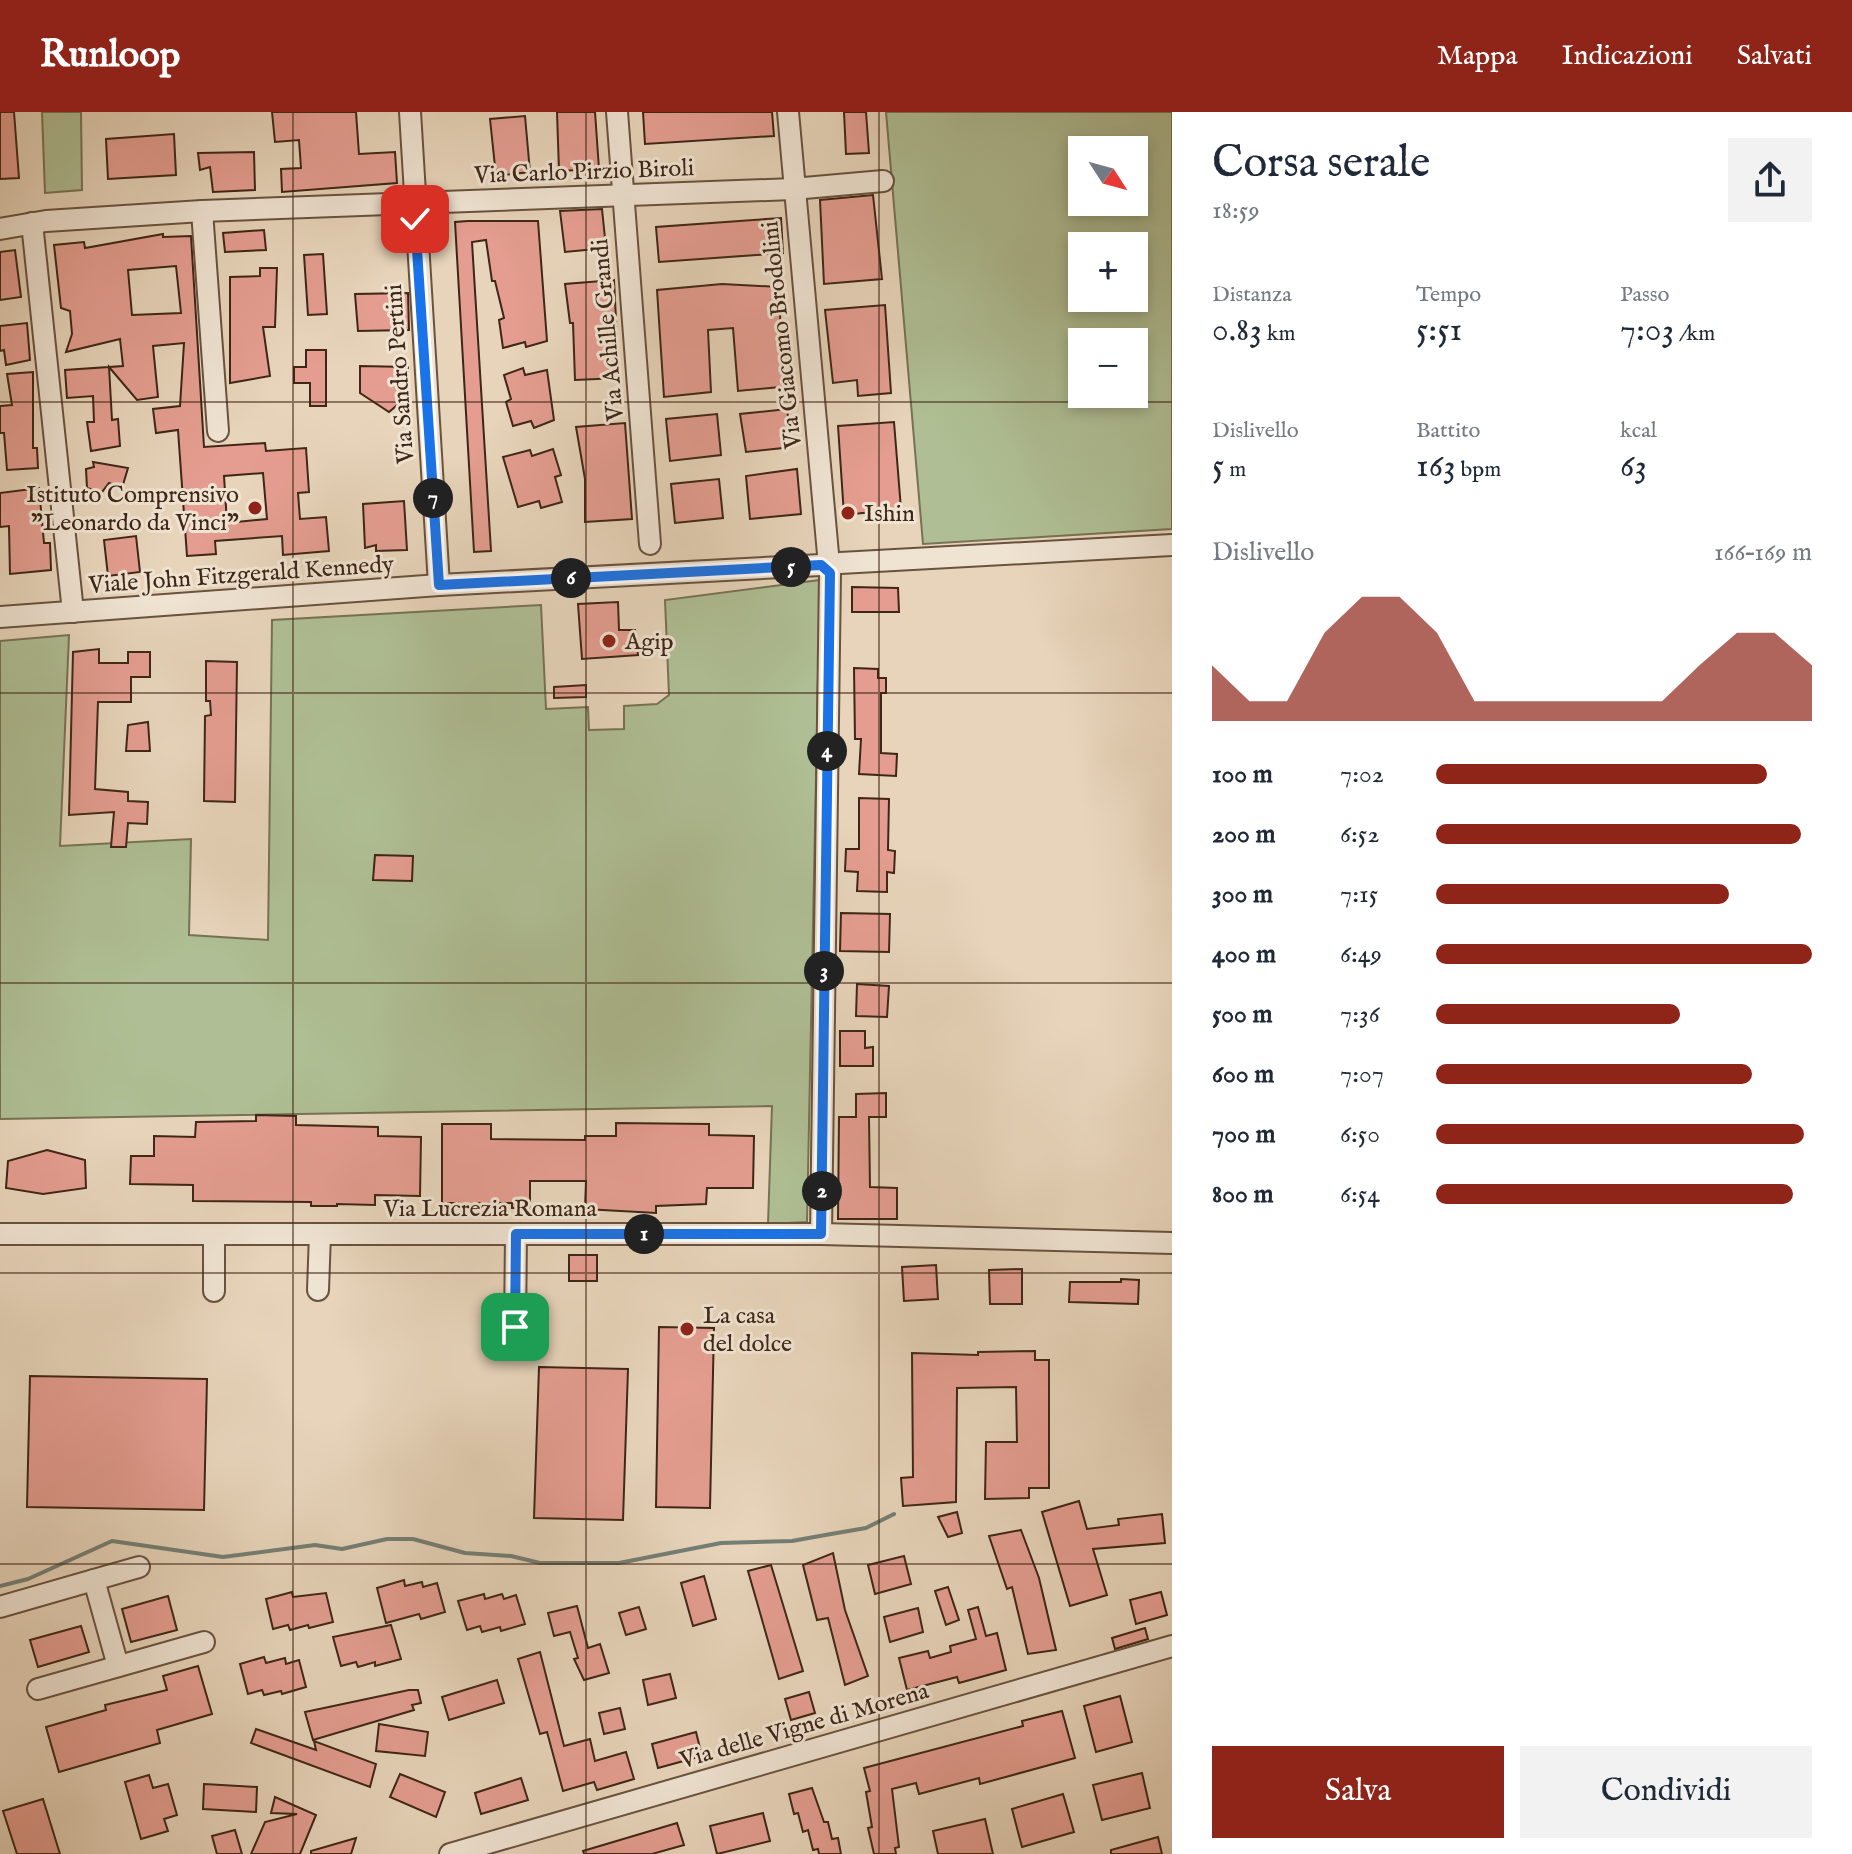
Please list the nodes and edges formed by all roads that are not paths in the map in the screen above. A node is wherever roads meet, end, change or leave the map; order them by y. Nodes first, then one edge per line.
1 (410, 112) edge
2 (617, 112) edge
3 (788, 112) edge
4 (883, 181) dead end
5 (793, 189) junction
6 (622, 195) junction
7 (414, 203) junction
8 (202, 211) junction
9 (32, 223) junction
10 (0, 229) edge
11 (218, 431) dead end
12 (650, 544) dead end
13 (1172, 545) edge
14 (830, 564) junction
15 (439, 585) junction
16 (73, 612) junction
17 (0, 617) edge
18 (0, 1234) edge
19 (214, 1234) junction
20 (320, 1234) junction
21 (516, 1234) junction
22 (821, 1234) junction
23 (1172, 1243) edge
24 (318, 1290) dead end
25 (214, 1291) dead end
26 (515, 1327) dead end
27 (139, 1567) dead end
28 (94, 1580) junction
29 (0, 1607) edge
30 (204, 1642) dead end
31 (1172, 1646) edge
32 (118, 1666) junction
33 (38, 1689) dead end
34 (450, 1854) edge

1 - 7 street, Via Sandro Pertini
2 - 6 street, Via Achille Grandi
3 - 5 street, Via Giacomo Brodolini
4 - 5 street, Via Carlo Pirzio Biroli
5 - 6 street, Via Carlo Pirzio Biroli
5 - 14 street, Via Giacomo Brodolini
6 - 7 street, Via Carlo Pirzio Biroli
6 - 12 street, Via Achille Grandi
7 - 8 street, Via Carlo Pirzio Biroli
7 - 15 street, Via Sandro Pertini
8 - 9 street, Via Carlo Pirzio Biroli
8 - 11 street
9 - 10 street, Via Carlo Pirzio Biroli
9 - 16 street
13 - 14 street, Viale John Fitzgerald Kennedy
14 - 15 street, Viale John Fitzgerald Kennedy
14 - 22 street, Via Giacomo Brodolini
15 - 16 street, Viale John Fitzgerald Kennedy
16 - 17 street, Viale John Fitzgerald Kennedy
18 - 19 street, Via Lucrezia Romana
19 - 20 street, Via Lucrezia Romana
19 - 25 street
20 - 21 street, Via Lucrezia Romana
20 - 24 street
21 - 22 street, Via Lucrezia Romana
21 - 26 street
22 - 23 street, Via Lucrezia Romana
27 - 28 street
28 - 29 street
28 - 32 street
30 - 32 street
31 - 34 street, Via delle Vigne di Morena
32 - 33 street

